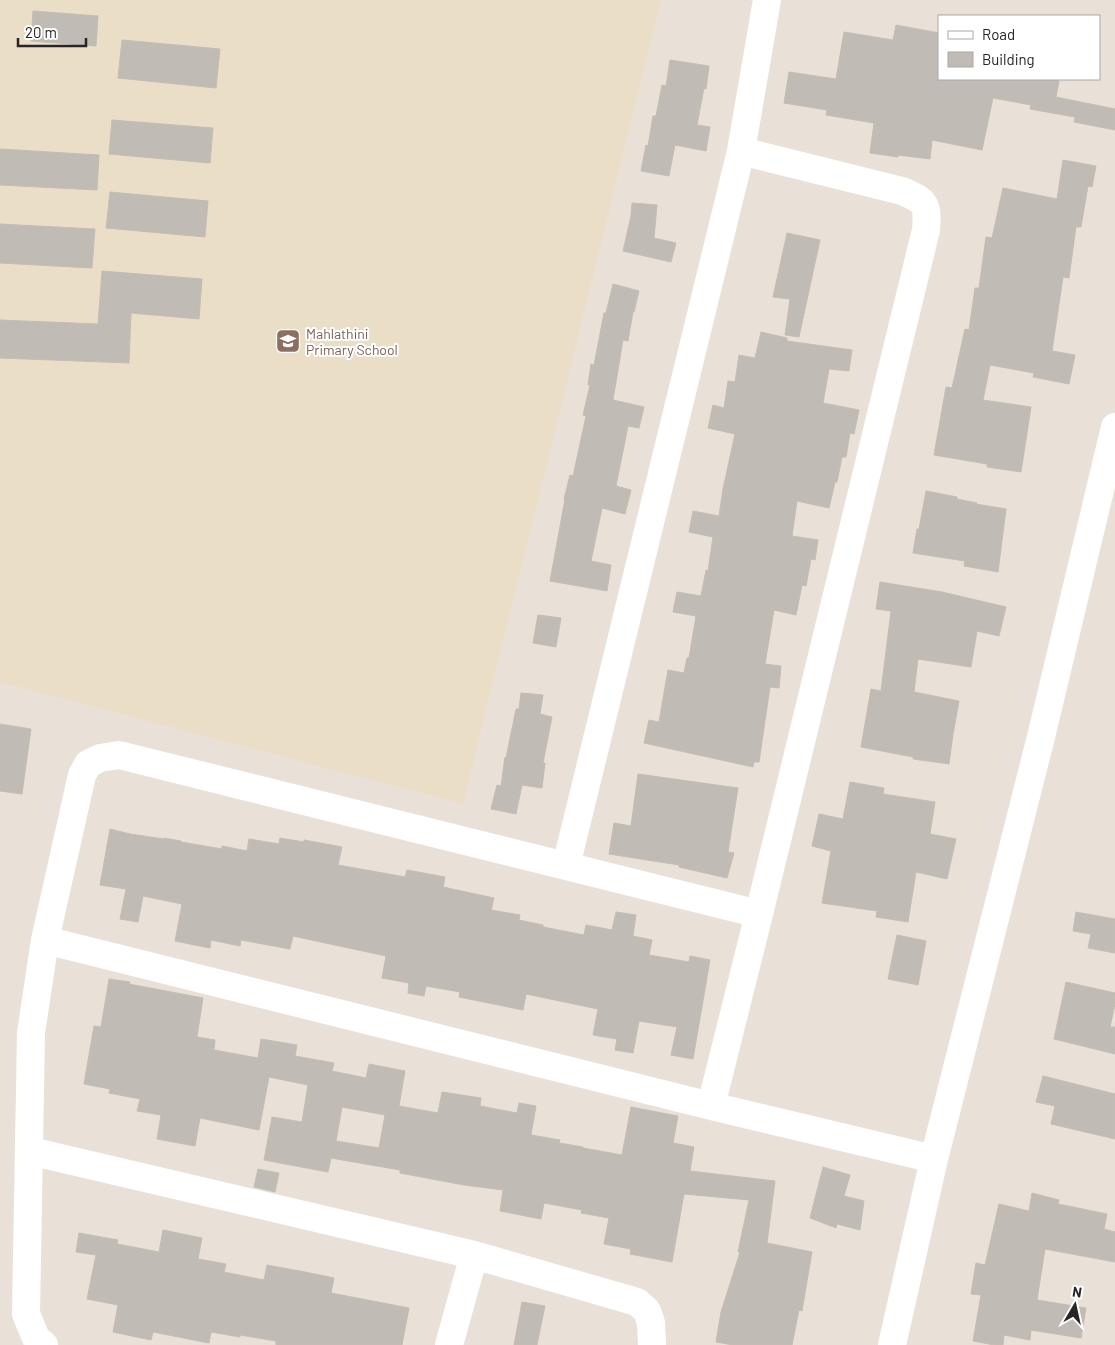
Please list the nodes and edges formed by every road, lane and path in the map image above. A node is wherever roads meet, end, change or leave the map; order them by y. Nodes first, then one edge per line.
1 (767, 0) edge
2 (741, 151) junction
3 (1115, 427) edge
4 (566, 866) junction
5 (759, 914) junction
6 (45, 940) junction
7 (711, 1106) junction
8 (30, 1151) junction
9 (934, 1160) junction
10 (474, 1254) junction
11 (44, 1345) edge
12 (449, 1345) edge
13 (652, 1345) edge
14 (892, 1345) edge

1 - 2 street
2 - 4 street
2 - 5 street
3 - 9 street
4 - 5 street
4 - 6 street
5 - 7 street
6 - 7 street
6 - 8 street
7 - 9 street
8 - 10 street
8 - 11 street
9 - 14 street
10 - 12 street
10 - 13 street

